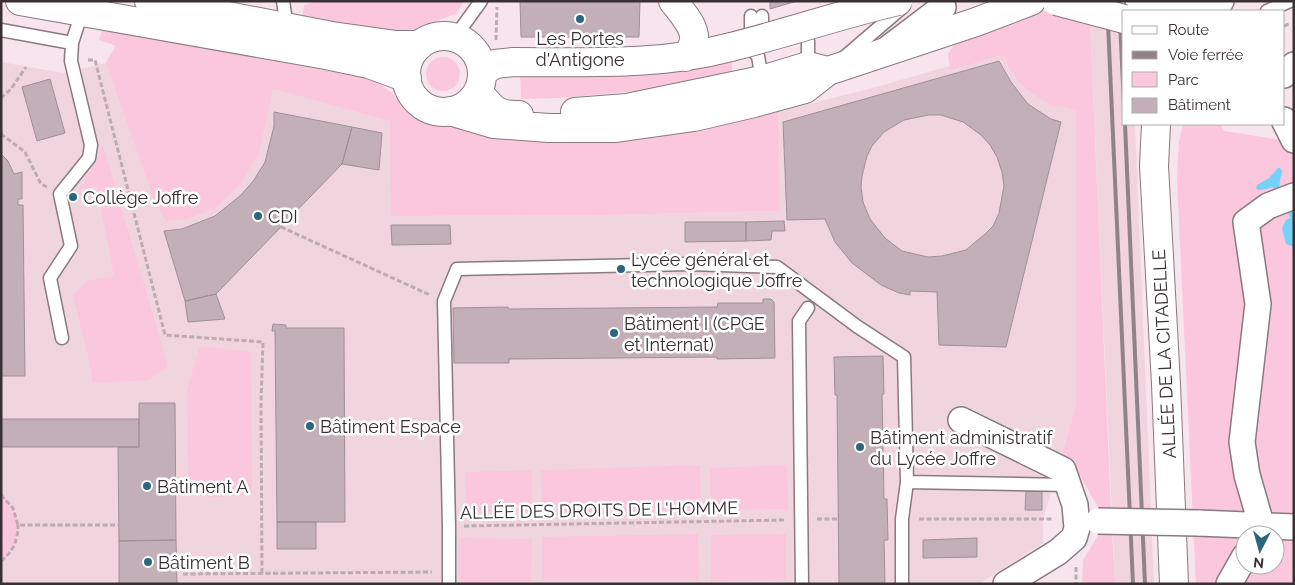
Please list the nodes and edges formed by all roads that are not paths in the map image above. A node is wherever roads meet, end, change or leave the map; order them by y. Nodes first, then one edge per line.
1 (20, 1) edge
2 (149, 1) edge
3 (481, 1) edge
4 (673, 1) edge
5 (898, 1) edge
6 (910, 1) edge
7 (1031, 1) edge
8 (1056, 1) edge
9 (1138, 1) edge
10 (1221, 1) edge
11 (1290, 1) edge
12 (942, 7) dead end
13 (1269, 10) edge
14 (82, 12) junction
15 (285, 14) edge
16 (756, 16) dead end
17 (1122, 18) edge
18 (1, 30) edge
19 (455, 37) junction
20 (72, 43) junction
21 (420, 45) junction
22 (882, 54) junction
23 (675, 58) junction
24 (814, 59) junction
25 (407, 78) junction
26 (758, 80) junction
27 (480, 81) junction
28 (450, 111) junction
29 (1285, 122) edge
30 (1156, 125) edge
31 (1294, 140) edge
32 (1294, 196) edge
33 (808, 308) dead end
34 (62, 338) dead end
35 (961, 420) dead end
36 (907, 482) junction
37 (1068, 485) junction
38 (1098, 521) dead end
39 (1259, 525) edge
40 (1235, 528) edge
41 (448, 584) edge
42 (802, 584) edge
43 (902, 584) edge
44 (1006, 584) edge
45 (1174, 584) edge

1 - 14 street
2 - 15 street
3 - 19 lane
4 - 23 street
5 - 23 street, bridge
6 - 24 lane
7 - 22 street
8 - 17 street, bridge
9 - 10 street
11 - 13 lane
12 - 22 street
14 - 20 lane
14 - 25 street
15 - 21 street
16 - 26 lane
18 - 20 lane
19 - 21 street
19 - 27 street
20 - 34 lane
21 - 25 street
22 - 24 street
23 - 27 street
24 - 26 street
25 - 28 street
26 - 27 street
26 - 28 street
27 - 28 street
29 - 31 street
30 - 45 street, ALLÉE DE LA CITADELLE
32 - 39 street
33 - 42 lane
35 - 37 street
36 - 37 lane
36 - 41 lane
36 - 43 lane
37 - 44 street
38 - 40 street, bridge

